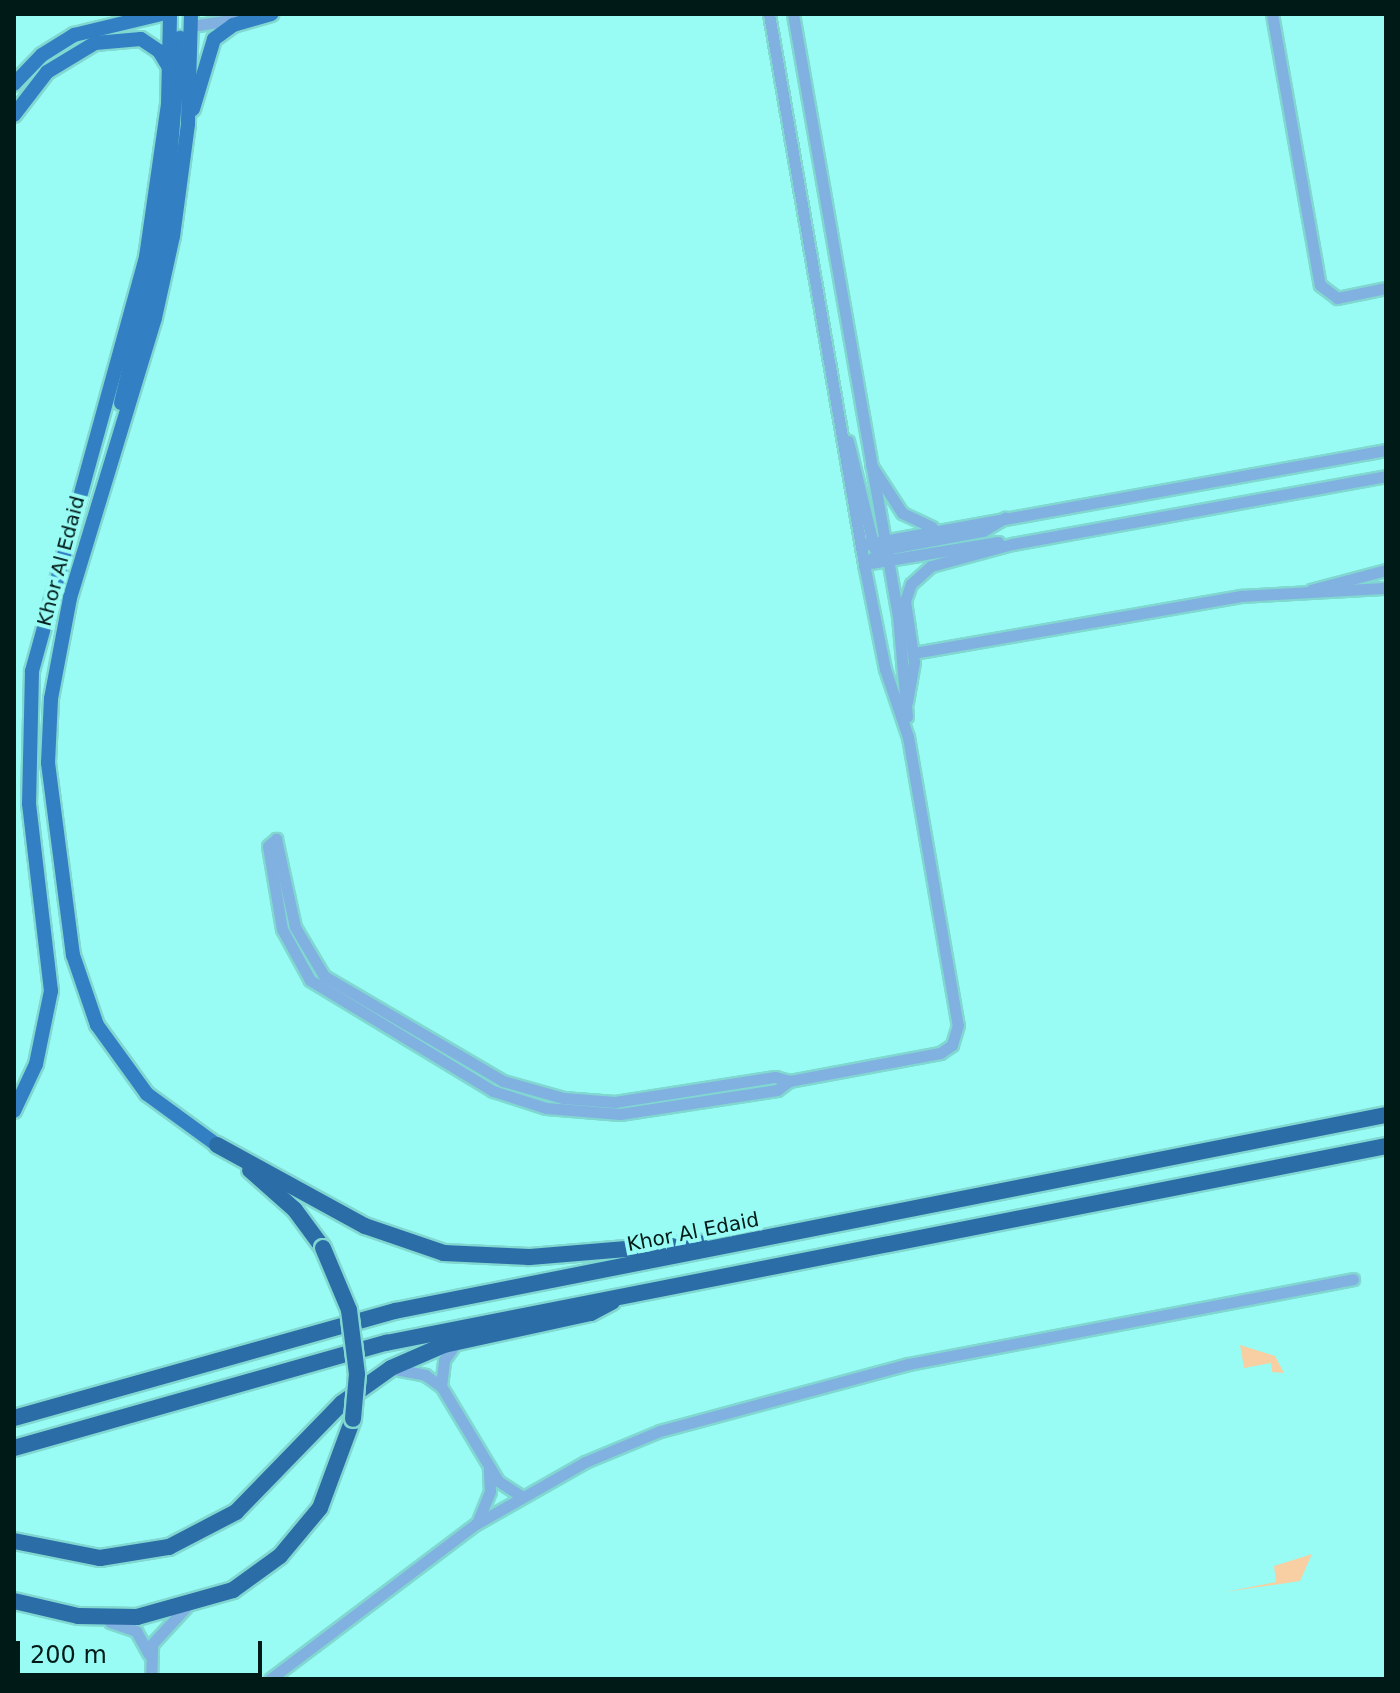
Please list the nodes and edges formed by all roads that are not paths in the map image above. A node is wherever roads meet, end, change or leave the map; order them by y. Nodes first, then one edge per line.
1 (161, 14) edge
2 (171, 14) edge
3 (181, 14) edge
4 (269, 14) edge
5 (769, 14) edge
6 (785, 14) edge
7 (1272, 14) edge
8 (192, 20) edge
9 (794, 20) edge
10 (170, 70) junction
11 (14, 84) edge
12 (14, 115) edge
13 (188, 124) junction
14 (1386, 288) edge
15 (115, 439) junction
16 (1386, 450) edge
17 (871, 465) junction
18 (1386, 476) edge
19 (1009, 515) junction
20 (941, 527) junction
21 (1012, 544) junction
22 (878, 548) junction
23 (864, 564) junction
24 (1386, 570) edge
25 (1386, 588) edge
26 (1311, 590) junction
27 (914, 653) junction
28 (906, 707) junction
29 (908, 737) junction
30 (789, 1081) junction
31 (14, 1111) edge
32 (1386, 1115) edge
33 (217, 1145) junction
34 (1386, 1146) edge
35 (749, 1242) junction
36 (1353, 1279) dead end
37 (625, 1294) junction
38 (456, 1343) junction
39 (391, 1368) junction
40 (441, 1386) junction
41 (14, 1418) edge
42 (14, 1448) edge
43 (488, 1465) junction
44 (521, 1496) junction
45 (476, 1524) junction
46 (14, 1541) edge
47 (14, 1601) edge
48 (186, 1607) junction
49 (97, 1618) junction
50 (149, 1655) junction
51 (151, 1679) edge
52 (270, 1679) edge

1 - 11 main road
2 - 10 main road, Khor Al Edaid
2 - 15 main road
3 - 8 main road
4 - 8 street
4 - 13 main road
5 - 22 street
6 - 9 street
7 - 14 street
8 - 13 main road, Khor Al Edaid
9 - 17 street
10 - 12 main road
10 - 31 main road, Khor Al Edaid
13 - 15 main road, Khor Al Edaid
15 - 33 main road, Khor Al Edaid
16 - 19 street
17 - 20 street
17 - 22 street
18 - 21 street
19 - 20 street
19 - 22 street
20 - 22 street
21 - 22 street
21 - 27 street
22 - 23 street
22 - 23 street
22 - 28 street
23 - 29 street
24 - 26 street
25 - 26 street
26 - 27 street
27 - 28 street
28 - 29 street
29 - 30 street
30 - 30 street
32 - 35 highway, Khor Al Edaid
33 - 35 highway
33 - 48 highway, bridge
34 - 37 highway
35 - 41 highway, Khor Al Edaid
36 - 44 street
37 - 38 highway
37 - 42 highway
38 - 39 highway
38 - 40 street
39 - 40 street
39 - 46 highway
40 - 43 street
43 - 44 street
43 - 45 street
44 - 45 street
45 - 52 street
47 - 49 highway
48 - 49 highway
48 - 50 street
49 - 50 street
50 - 51 street

